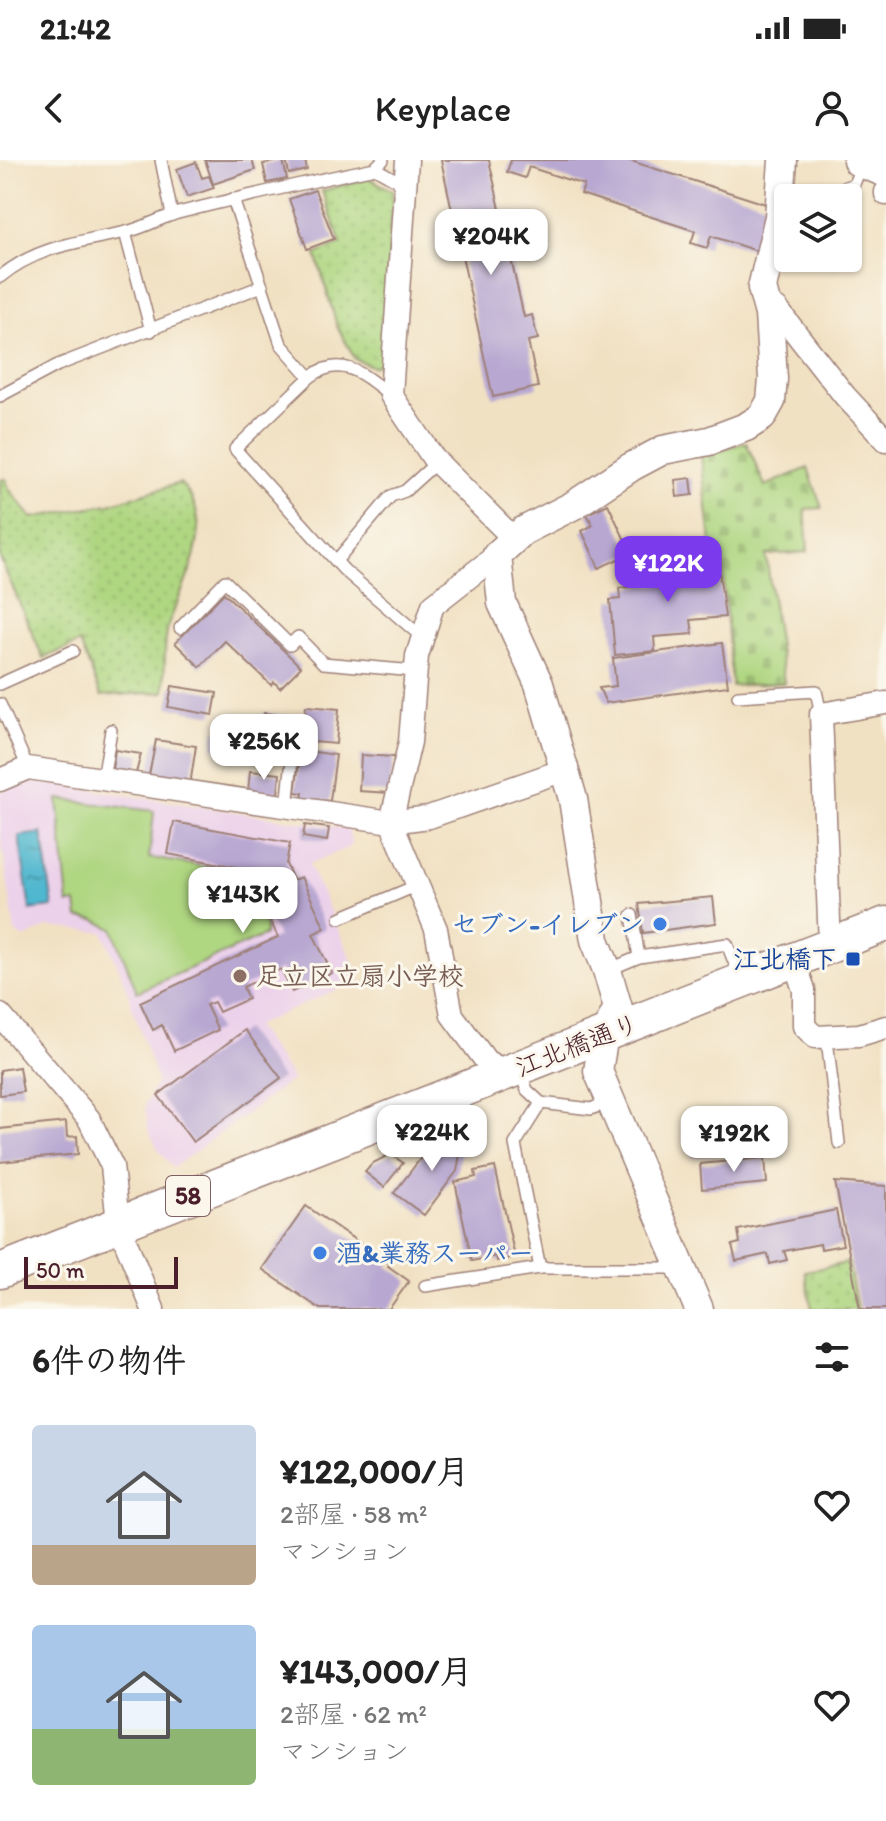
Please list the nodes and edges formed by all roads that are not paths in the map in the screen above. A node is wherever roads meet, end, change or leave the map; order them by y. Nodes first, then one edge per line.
1 (161, 160) edge
2 (407, 160) edge
3 (783, 160) edge
4 (379, 164) edge
5 (869, 164) edge
6 (784, 184) edge
7 (854, 184) edge
8 (405, 185) junction
9 (233, 199) junction
10 (172, 215) junction
11 (125, 232) junction
12 (774, 244) edge
13 (0, 277) edge
14 (262, 286) junction
15 (766, 301) junction
16 (151, 331) junction
17 (310, 377) junction
18 (391, 395) junction
19 (0, 396) edge
20 (886, 440) edge
21 (437, 462) junction
22 (505, 546) junction
23 (336, 561) junction
24 (180, 628) dead end
25 (423, 638) junction
26 (73, 651) dead end
27 (415, 671) junction
28 (0, 684) edge
29 (738, 696) dead end
30 (886, 703) edge
31 (0, 704) edge
32 (821, 714) junction
33 (296, 719) dead end
34 (111, 730) dead end
35 (28, 768) junction
36 (564, 770) junction
37 (0, 780) edge
38 (103, 780) junction
39 (287, 808) junction
40 (391, 822) junction
41 (418, 885) junction
42 (632, 915) dead end
43 (340, 918) dead end
44 (883, 925) edge
45 (830, 946) junction
46 (639, 957) junction
47 (794, 960) junction
48 (607, 970) junction
49 (741, 981) junction
50 (0, 1015) edge
51 (886, 1027) edge
52 (604, 1035) junction
53 (827, 1039) junction
54 (515, 1077) junction
55 (610, 1101) junction
56 (541, 1103) junction
57 (839, 1143) dead end
58 (118, 1223) junction
59 (540, 1268) junction
60 (682, 1268) junction
61 (0, 1271) edge
62 (425, 1286) dead end
63 (153, 1309) edge
64 (699, 1309) edge

1 - 10 lane
2 - 8 street
3 - 6 street
4 - 8 lane
4 - 9 lane
5 - 7 lane
8 - 18 street
9 - 10 lane
9 - 14 lane
10 - 11 lane
11 - 13 lane
11 - 16 lane
12 - 15 street
14 - 16 lane
14 - 17 lane
15 - 20 street
15 - 22 street
16 - 19 lane
17 - 18 lane
17 - 23 lane
18 - 21 street
21 - 22 street
21 - 23 lane
22 - 25 street
22 - 36 street
23 - 25 lane
24 - 27 lane
25 - 27 street
26 - 28 lane
27 - 40 street
29 - 32 lane
30 - 32 street
31 - 35 lane
32 - 45 street
33 - 39 lane
34 - 38 lane
35 - 37 street
35 - 38 street
36 - 40 street
36 - 48 street
38 - 39 street
39 - 40 street
40 - 41 street
41 - 43 lane
41 - 54 street
42 - 46 lane
44 - 45 main road, 江北橋通り / 58
45 - 47 main road, 江北橋通り / 58
46 - 48 lane
46 - 49 lane
47 - 49 main road, 江北橋通り / 58
47 - 53 street
48 - 52 street
49 - 52 main road, 江北橋通り / 58
50 - 58 street
51 - 53 street
52 - 54 main road, 江北橋通り / 58
52 - 55 street
53 - 57 lane
54 - 56 lane
54 - 58 main road, 江北橋通り / 58
55 - 56 lane
55 - 60 street
56 - 59 lane
58 - 61 main road, 江北橋通り / 58
58 - 63 street
59 - 60 lane
59 - 62 lane
60 - 64 street

